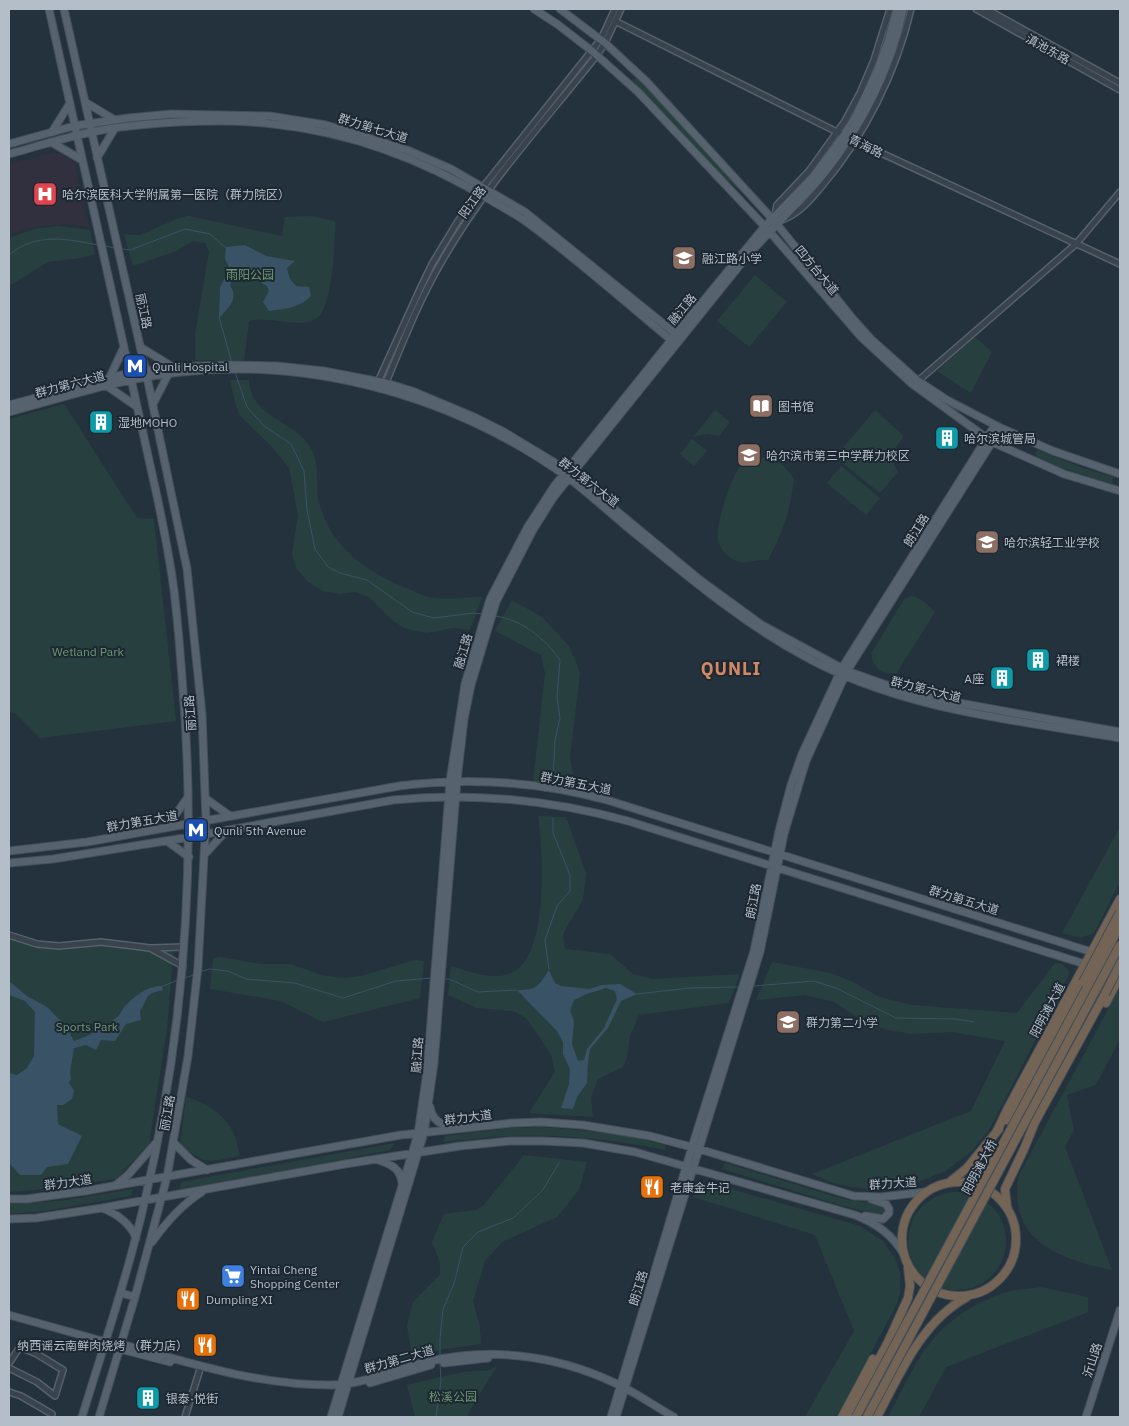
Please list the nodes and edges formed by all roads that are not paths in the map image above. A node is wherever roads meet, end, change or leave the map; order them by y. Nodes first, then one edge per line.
1 (49, 9) edge
2 (64, 9) edge
3 (534, 9) edge
4 (560, 9) edge
5 (615, 9) edge
6 (621, 9) edge
7 (890, 9) edge
8 (897, 9) edge
9 (908, 9) edge
10 (976, 9) edge
11 (986, 9) edge
12 (615, 22) junction
13 (603, 41) junction
14 (595, 53) junction
15 (1120, 83) edge
16 (1120, 90) edge
17 (85, 102) junction
18 (70, 103) junction
19 (116, 120) junction
20 (90, 123) junction
21 (74, 126) junction
22 (115, 128) junction
23 (52, 132) junction
24 (91, 132) junction
25 (76, 136) junction
26 (847, 136) junction
27 (834, 137) junction
28 (52, 142) junction
29 (9, 144) edge
30 (832, 153) junction
31 (9, 154) edge
32 (97, 158) junction
33 (82, 160) junction
34 (836, 169) junction
35 (824, 173) junction
36 (484, 191) junction
37 (1120, 192) edge
38 (776, 220) junction
39 (767, 229) junction
40 (1076, 244) junction
41 (1120, 264) edge
42 (673, 337) junction
43 (124, 348) junction
44 (140, 348) junction
45 (171, 370) junction
46 (147, 373) junction
47 (130, 377) junction
48 (918, 380) junction
49 (108, 382) junction
50 (381, 385) junction
51 (153, 404) junction
52 (9, 405) edge
53 (136, 406) junction
54 (9, 412) edge
55 (998, 427) junction
56 (990, 440) junction
57 (568, 474) junction
58 (1120, 474) edge
59 (1120, 491) edge
60 (843, 673) junction
61 (1120, 732) edge
62 (1120, 738) edge
63 (454, 781) junction
64 (189, 797) junction
65 (452, 797) junction
66 (205, 798) junction
67 (230, 816) junction
68 (206, 820) junction
69 (190, 824) junction
70 (166, 828) junction
71 (227, 830) junction
72 (206, 834) junction
73 (190, 837) junction
74 (167, 841) junction
75 (9, 851) edge
76 (777, 854) junction
77 (205, 855) junction
78 (189, 857) junction
79 (9, 863) edge
80 (774, 866) junction
81 (1120, 899) edge
82 (1120, 912) edge
83 (1120, 926) edge
84 (9, 935) edge
85 (1120, 945) edge
86 (150, 948) junction
87 (184, 948) junction
88 (1091, 951) junction
89 (1120, 960) edge
90 (1085, 964) junction
91 (1120, 964) edge
92 (183, 966) junction
93 (1120, 975) edge
94 (437, 987) junction
95 (430, 1101) junction
96 (462, 1129) junction
97 (421, 1133) junction
98 (996, 1133) junction
99 (157, 1142) junction
100 (174, 1142) junction
101 (696, 1148) junction
102 (1024, 1149) junction
103 (415, 1153) junction
104 (375, 1160) junction
105 (690, 1167) junction
106 (207, 1170) junction
107 (167, 1177) junction
108 (150, 1180) junction
109 (948, 1183) junction
110 (115, 1186) junction
111 (207, 1189) junction
112 (402, 1189) junction
113 (925, 1192) junction
114 (854, 1196) junction
115 (162, 1197) junction
116 (9, 1198) edge
117 (145, 1200) junction
118 (102, 1208) junction
119 (1008, 1210) junction
120 (855, 1215) junction
121 (9, 1219) edge
122 (136, 1238) junction
123 (149, 1247) junction
124 (903, 1253) junction
125 (907, 1264) junction
126 (121, 1293) junction
127 (971, 1295) junction
128 (135, 1297) junction
129 (1120, 1310) edge
130 (902, 1313) junction
131 (9, 1315) edge
132 (9, 1319) edge
133 (1120, 1324) edge
134 (925, 1334) junction
135 (105, 1344) junction
136 (120, 1347) junction
137 (9, 1363) edge
138 (9, 1368) edge
139 (200, 1368) junction
140 (344, 1387) junction
141 (622, 1389) junction
142 (9, 1392) edge
143 (51, 1417) edge
144 (82, 1417) edge
145 (99, 1417) edge
146 (185, 1417) edge
147 (331, 1417) edge
148 (338, 1417) edge
149 (611, 1417) edge
150 (616, 1417) edge
151 (666, 1417) edge
152 (674, 1417) edge
153 (842, 1417) edge
154 (848, 1417) edge
155 (856, 1417) edge
156 (867, 1417) edge
157 (877, 1417) edge
158 (882, 1417) edge
159 (1086, 1417) edge
160 (1091, 1417) edge

1 - 18 main road, 丽江路
2 - 17 main road, 丽江路
3 - 14 main road, 四方台大道
4 - 13 main road, 四方台大道
5 - 13 street
6 - 12 street
7 - 26 street
8 - 26 main road, 融江路
9 - 26 main road, 融江路
10 - 16 street, 滇池东路
11 - 15 street, 滇池东路
12 - 13 street
12 - 26 street, 青海路
13 - 14 street, 阳江路
13 - 38 main road, 四方台大道
14 - 36 street, 阳江路
14 - 39 main road, 四方台大道
17 - 19 main road
17 - 20 main road, 丽江路
18 - 21 main road, 丽江路
18 - 23 main road
19 - 20 main road, 群力第七大道
19 - 36 main road, 群力第七大道
20 - 21 main road, 群力第七大道
20 - 24 main road, 丽江路
21 - 23 main road, 群力第七大道
21 - 25 main road, 丽江路
22 - 24 main road, 群力第七大道
22 - 32 main road
22 - 36 main road, 群力第七大道
23 - 29 main road, 群力第七大道
24 - 25 main road, 群力第七大道
24 - 32 main road, 丽江路
25 - 28 main road, 群力第七大道
25 - 33 main road, 丽江路
26 - 27 street
26 - 30 main road, 融江路
26 - 34 street
26 - 35 main road, 融江路
26 - 40 street, 青海路
27 - 30 street
27 - 38 street
28 - 31 main road, 群力第七大道
28 - 33 main road
30 - 38 main road, 融江路
32 - 44 main road, 丽江路
33 - 43 main road, 丽江路
34 - 35 street
34 - 38 street
35 - 38 main road, 融江路
36 - 42 main road, 群力第七大道
36 - 50 street, 阳江路
37 - 40 street
38 - 39 main road, 融江路
38 - 48 main road, 四方台大道
39 - 42 main road, 融江路
39 - 56 main road, 四方台大道
39 - 57 main road, 融江路
40 - 41 street, 青海路
40 - 48 street
42 - 57 main road, 融江路
43 - 47 main road, 丽江路
43 - 49 main road
44 - 45 main road
44 - 46 main road, 丽江路
45 - 46 main road, 群力第六大道
45 - 50 main road, 群力第六大道
45 - 51 main road
46 - 47 main road, 群力第六大道
46 - 51 main road, 丽江路
47 - 49 main road, 群力第六大道
47 - 53 main road, 丽江路
48 - 55 main road, 四方台大道
49 - 52 main road, 群力第六大道
49 - 53 main road
49 - 54 main road, 群力第六大道
50 - 57 main road, 群力第六大道
51 - 66 main road, 丽江路
53 - 64 main road, 丽江路
55 - 56 main road, 朗江路
55 - 58 main road, 四方台大道
56 - 59 main road, 四方台大道
56 - 60 main road, 朗江路
57 - 60 main road, 群力第六大道
57 - 63 main road, 融江路
60 - 61 main road, 群力第六大道
60 - 62 main road, 群力第六大道
60 - 76 main road, 朗江路
63 - 65 main road, 融江路
63 - 67 main road, 群力第五大道
63 - 76 main road, 群力第五大道
64 - 69 main road, 丽江路
64 - 70 main road
65 - 71 main road, 群力第五大道
65 - 80 main road, 群力第五大道
65 - 94 main road, 融江路
66 - 67 main road
66 - 68 main road, 丽江路
67 - 68 main road, 群力第五大道
68 - 69 main road, 群力第五大道
68 - 72 main road, 丽江路
69 - 70 main road, 群力第五大道
69 - 73 main road, 丽江路
70 - 75 main road, 群力第五大道
71 - 72 main road, 群力第五大道
71 - 77 main road
72 - 73 main road, 群力第五大道
72 - 77 main road, 丽江路
73 - 74 main road, 群力第五大道
73 - 78 main road, 丽江路
74 - 78 main road
74 - 79 main road, 群力第五大道
76 - 80 main road, 朗江路
76 - 88 main road, 群力第五大道
77 - 100 main road, 丽江路
78 - 87 main road, 丽江路
80 - 90 main road, 群力第五大道
80 - 101 main road, 朗江路
81 - 88 highway, 阳明滩大道
82 - 98 highway, bridge
83 - 155 highway, 阳明滩大桥, bridge
84 - 86 street
85 - 156 highway, 阳明滩大桥, bridge
86 - 87 street
86 - 92 street
87 - 92 main road, 丽江路
88 - 89 main road, 群力第五大道
88 - 90 highway, 阳明滩大道
90 - 93 main road, 群力第五大道
90 - 98 highway, 阳明滩大道
91 - 102 highway, bridge
92 - 99 main road, 丽江路
93 - 102 highway
94 - 95 main road, 融江路
94 - 97 main road, 融江路
95 - 96 main road
95 - 97 main road, 融江路
96 - 97 main road, 群力大道
96 - 101 main road, 群力大道
97 - 103 main road, 融江路
97 - 106 main road, 群力大道
98 - 109 highway
99 - 108 main road, 丽江路
99 - 110 main road
100 - 106 main road
100 - 107 main road, 丽江路
101 - 105 main road, 朗江路
101 - 114 main road, 群力大道
102 - 119 highway
103 - 104 main road
103 - 105 main road
103 - 112 main road, 融江路
103 - 140 main road, 融江路
104 - 111 main road
104 - 112 main road
105 - 120 main road
105 - 141 main road, 朗江路
106 - 107 main road, 群力大道
107 - 108 main road, 群力大道
107 - 115 main road, 丽江路
108 - 110 main road, 群力大道
108 - 117 main road, 丽江路
109 - 113 highway
109 - 119 highway
110 - 116 main road, 群力大道
111 - 115 main road
111 - 123 main road
112 - 140 main road, 融江路
113 - 114 main road, 群力大道
113 - 124 highway
114 - 120 main road
115 - 117 main road
115 - 123 main road, 丽江路
117 - 118 main road
117 - 122 main road, 丽江路
118 - 121 main road
118 - 122 main road
119 - 127 highway
120 - 124 main road
122 - 126 main road, 丽江路
123 - 128 main road, 丽江路
124 - 125 highway
125 - 127 highway
125 - 130 highway
126 - 128 main road
126 - 135 main road, 丽江路
127 - 134 highway
128 - 136 main road, 丽江路
129 - 159 main road, 沂山路
130 - 153 highway
130 - 154 highway
131 - 135 main road
132 - 135 main road
133 - 160 main road, 沂山路
134 - 157 highway
134 - 158 highway
135 - 144 main road, 丽江路
136 - 139 main road, 群力第二大道
136 - 145 main road, 丽江路
137 - 138 street
139 - 140 main road, 群力第二大道
139 - 146 street
140 - 141 main road, 群力第二大道
140 - 147 main road, 融江路
140 - 148 main road, 融江路
141 - 149 main road, 朗江路
141 - 150 main road, 朗江路
141 - 151 main road, 群力第二大道
141 - 152 main road, 群力第二大道
142 - 143 street

